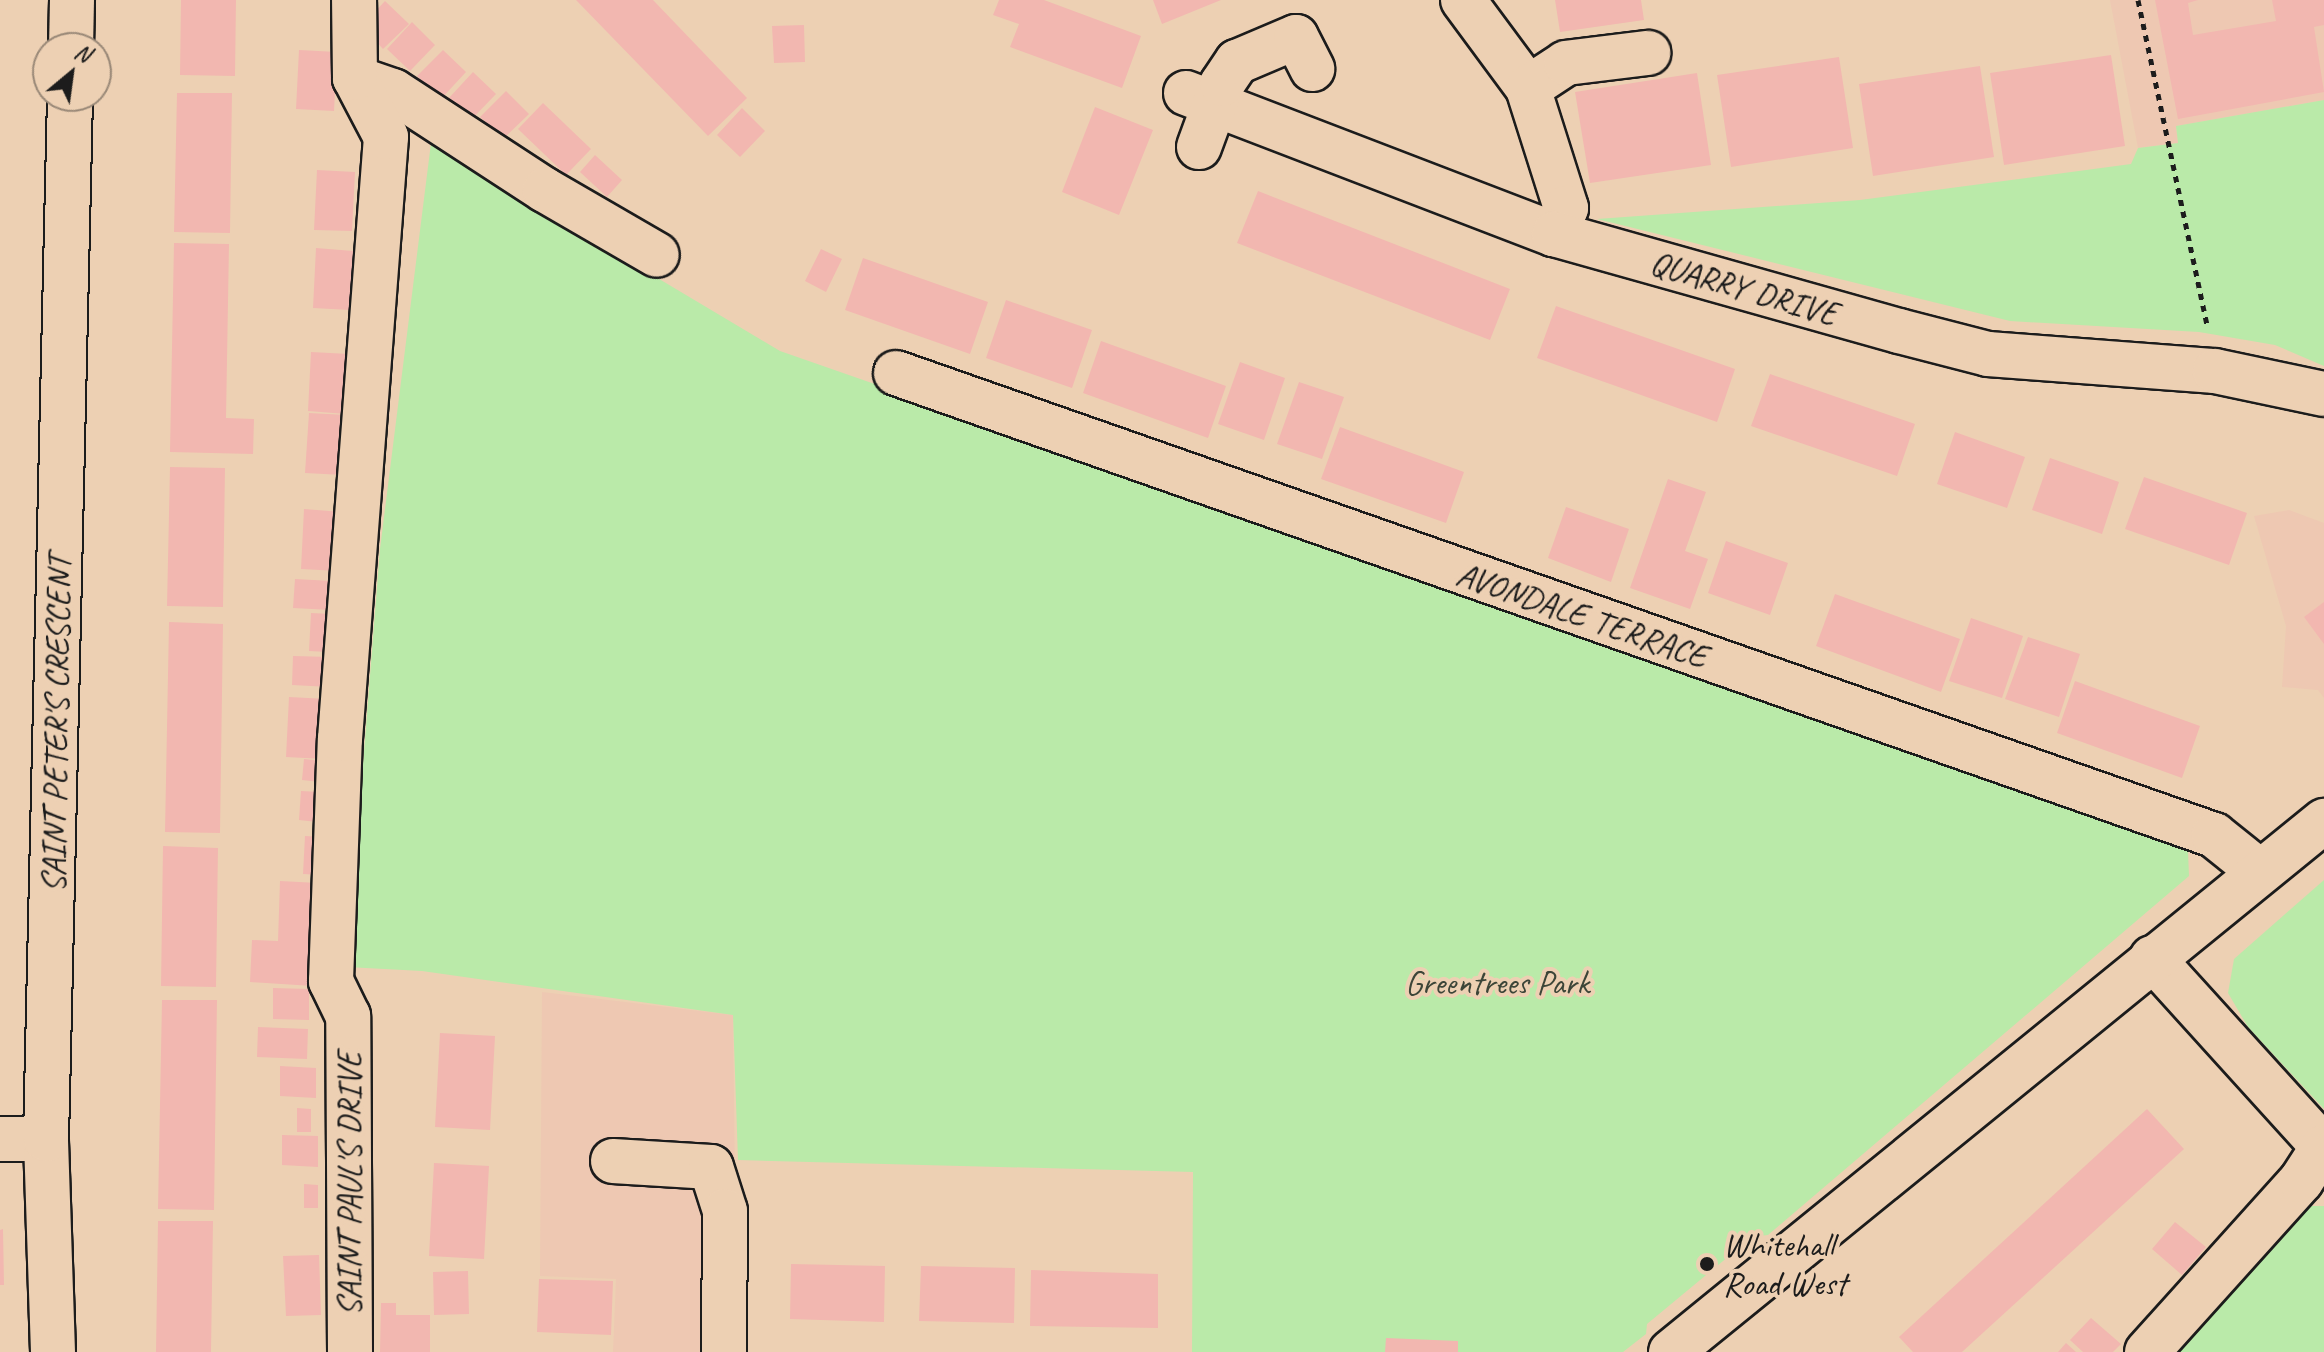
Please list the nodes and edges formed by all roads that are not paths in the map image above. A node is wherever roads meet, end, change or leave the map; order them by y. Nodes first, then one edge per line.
1 (72, 0) edge
2 (354, 0) edge
3 (1463, 0) edge
4 (71, 32) edge
5 (1648, 53) dead end
6 (1312, 69) dead end
7 (355, 78) junction
8 (1528, 88) junction
9 (1200, 99) junction
10 (70, 112) edge
11 (1199, 147) dead end
12 (1554, 234) junction
13 (657, 255) dead end
14 (896, 373) dead end
15 (2324, 394) edge
16 (2324, 821) edge
17 (2259, 871) junction
18 (2152, 958) junction
19 (0, 1139) edge
20 (46, 1139) junction
21 (2324, 1147) edge
22 (613, 1161) dead end
23 (53, 1352) edge
24 (350, 1352) edge
25 (724, 1352) edge
26 (1671, 1352) edge
27 (2147, 1352) edge

1 - 4 street
2 - 7 street
3 - 8 street
5 - 8 street
6 - 9 street
7 - 13 street
7 - 24 street, SAINT PAUL'S DRIVE
8 - 12 street
9 - 11 street
9 - 12 street, QUARRY DRIVE
10 - 20 street, SAINT PETER'S CRESCENT
12 - 15 street, QUARRY DRIVE
14 - 17 street, AVONDALE TERRACE
16 - 17 street
17 - 18 street
18 - 21 street
18 - 26 street
19 - 20 street
20 - 23 street, SAINT PETER'S CRESCENT
21 - 27 street
22 - 25 street

